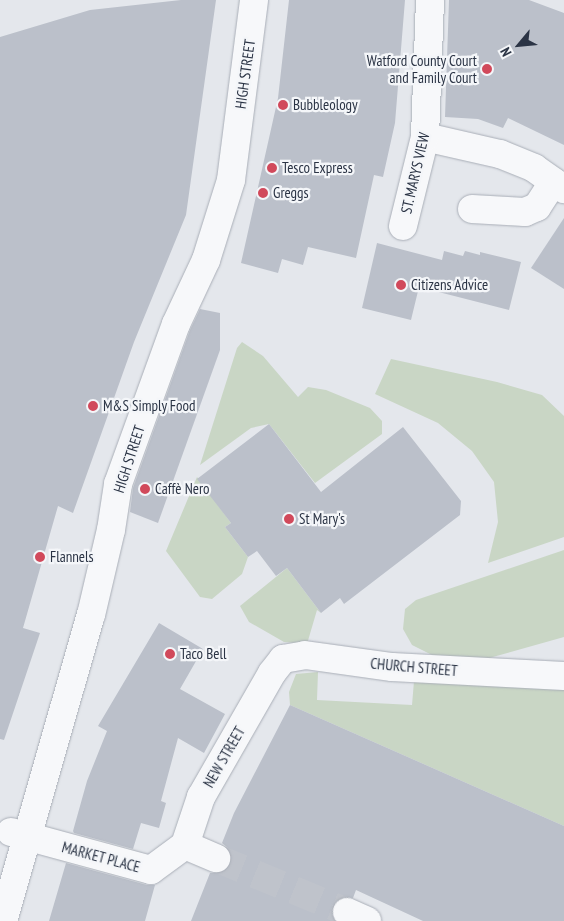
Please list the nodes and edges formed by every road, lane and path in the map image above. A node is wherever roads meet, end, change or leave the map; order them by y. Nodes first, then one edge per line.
1 (254, 0) edge
2 (430, 0) edge
3 (425, 137) junction
4 (559, 186) edge
5 (472, 209) dead end
6 (403, 226) dead end
7 (272, 673) joint
8 (564, 676) edge
9 (19, 835) junction
10 (185, 845) junction
11 (216, 858) tunnel mouth
12 (3, 921) edge

1 - 9 street, HIGH STREET
2 - 3 street, ST. MARYS VIEW
3 - 4 street
3 - 6 street, ST. MARYS VIEW
4 - 5 street
7 - 8 street, CHURCH STREET
7 - 10 street, NEW STREET
9 - 10 street, MARKET PLACE
9 - 12 street, HIGH STREET
10 - 11 street

